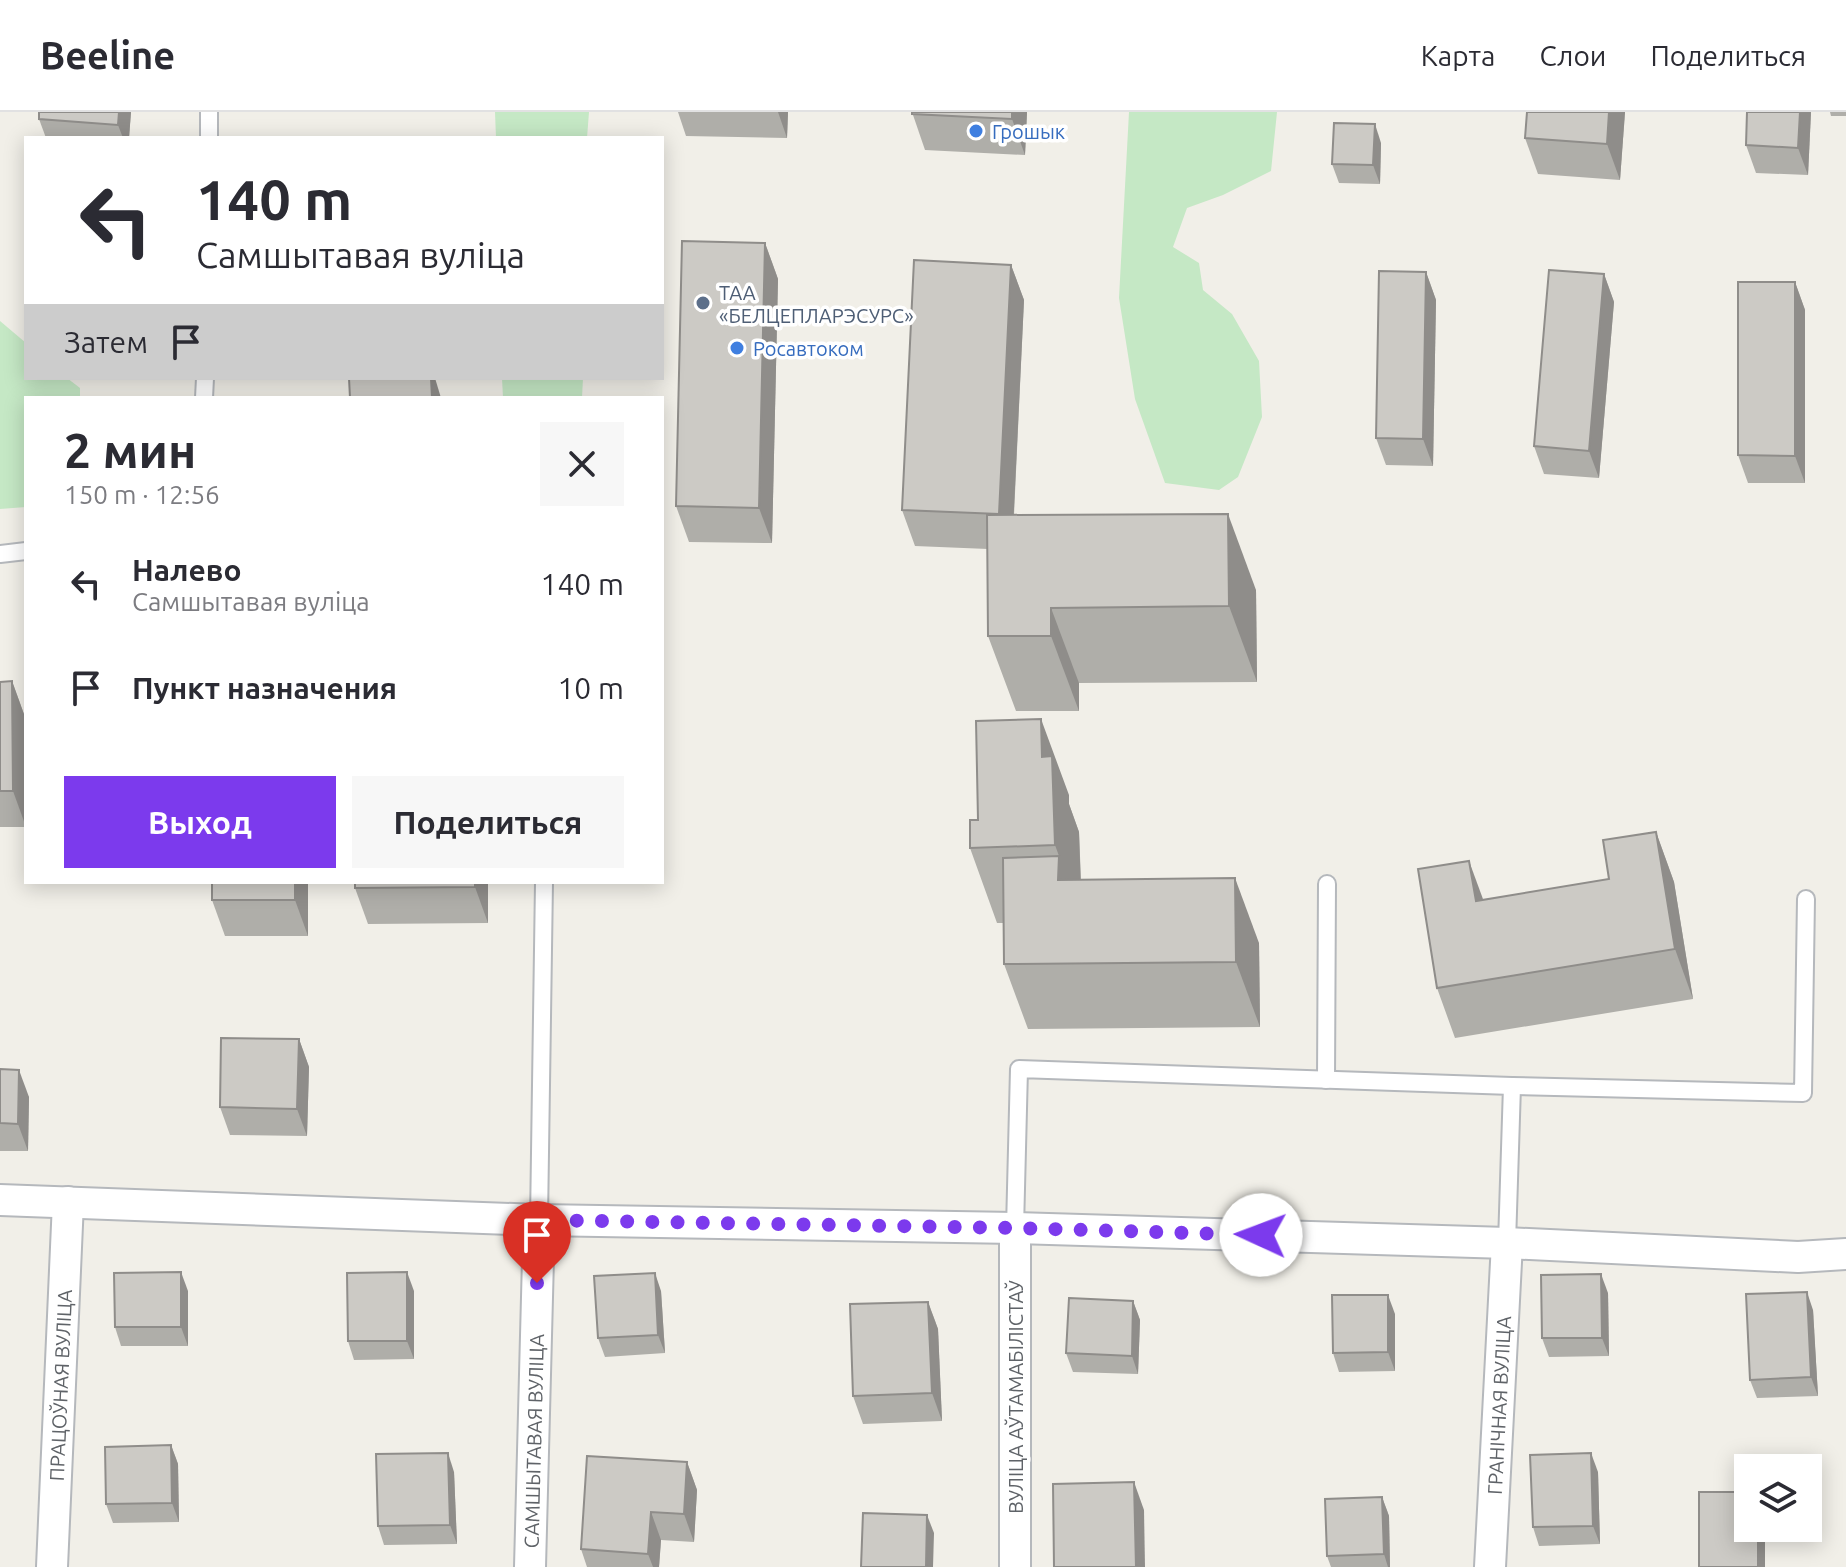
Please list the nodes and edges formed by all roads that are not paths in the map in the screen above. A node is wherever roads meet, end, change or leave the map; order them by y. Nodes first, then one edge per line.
1 (209, 112) edge
2 (209, 136) edge
3 (24, 551) edge
4 (0, 554) edge
5 (544, 884) edge
6 (1327, 884) dead end
7 (1806, 899) dead end
8 (1326, 1080) junction
9 (1512, 1086) junction
10 (0, 1200) edge
11 (68, 1202) junction
12 (539, 1220) junction
13 (1015, 1228) junction
14 (1507, 1243) junction
15 (1846, 1254) edge
16 (52, 1567) edge
17 (530, 1567) edge
18 (1015, 1567) edge
19 (1490, 1567) edge

1 - 2 lane
3 - 4 lane
5 - 12 lane
6 - 8 lane
7 - 9 lane
8 - 9 lane
8 - 13 lane
9 - 14 lane
10 - 11 street
11 - 12 street
11 - 16 street, ПРАЦОЎНАЯ ВУЛІЦА
12 - 13 street
12 - 17 street, САМШЫТАВАЯ ВУЛІЦА
13 - 14 street
13 - 18 street, ВУЛІЦА АЎТАМАБІЛІСТАЎ
14 - 15 street
14 - 19 street, ГРАНІЧНАЯ ВУЛІЦА

